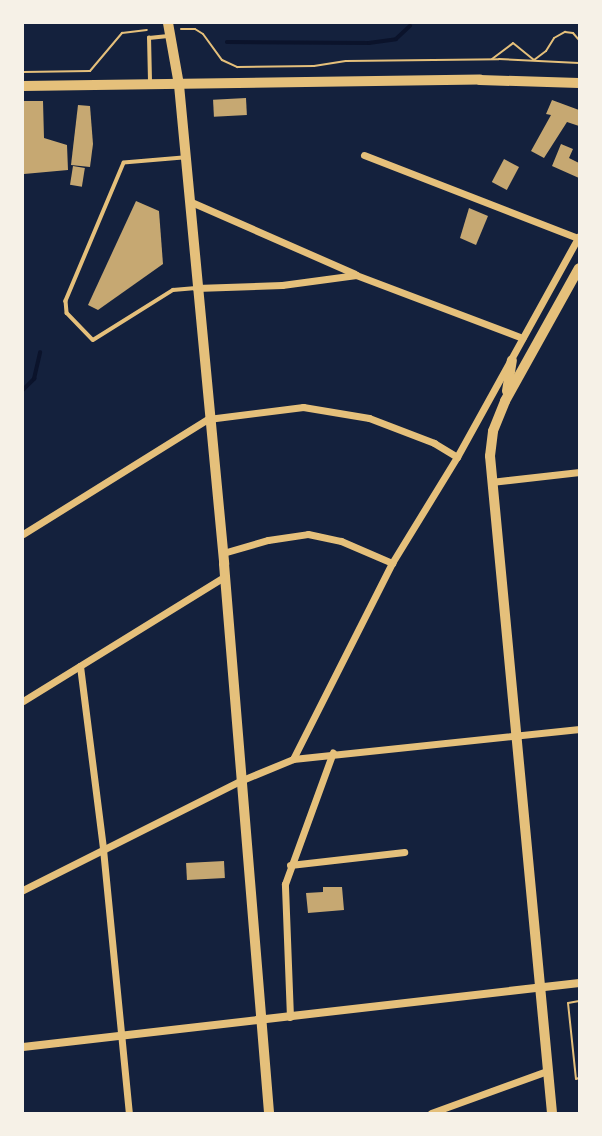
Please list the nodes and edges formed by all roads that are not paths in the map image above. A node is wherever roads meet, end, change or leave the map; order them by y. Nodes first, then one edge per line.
1 (168, 23) edge
2 (170, 36) junction
3 (579, 83) edge
4 (150, 85) junction
5 (179, 85) junction
6 (23, 86) edge
7 (365, 155) dead end
8 (185, 158) junction
9 (189, 201) junction
10 (579, 237) edge
11 (579, 268) edge
12 (356, 275) junction
13 (196, 288) junction
14 (523, 338) junction
15 (512, 360) junction
16 (505, 401) junction
17 (208, 419) junction
18 (457, 457) junction
19 (579, 472) edge
20 (492, 482) junction
21 (23, 534) edge
22 (223, 553) junction
23 (392, 563) junction
24 (225, 576) junction
25 (80, 666) junction
26 (23, 701) edge
27 (579, 729) edge
28 (516, 736) junction
29 (333, 752) junction
30 (293, 759) junction
31 (240, 781) junction
32 (103, 849) junction
33 (404, 852) dead end
34 (290, 865) junction
35 (23, 890) edge
36 (579, 983) edge
37 (540, 988) junction
38 (290, 1017) junction
39 (261, 1020) junction
40 (122, 1038) junction
41 (23, 1047) edge
42 (547, 1071) junction
43 (129, 1113) edge
44 (269, 1113) edge
45 (431, 1113) edge
46 (552, 1113) edge

1 - 2 main road
2 - 4 lane
2 - 5 main road
3 - 5 main road
4 - 5 main road
4 - 6 main road
5 - 8 main road
7 - 10 street
8 - 9 main road
8 - 13 lane
9 - 12 street
9 - 13 main road
10 - 14 street
11 - 16 main road
12 - 13 street
12 - 14 street
13 - 17 main road
14 - 15 street
15 - 16 main road
15 - 18 street
16 - 20 main road
17 - 18 street
17 - 21 street
17 - 22 main road
18 - 23 street
19 - 20 street
20 - 28 main road
22 - 23 street
22 - 24 main road
23 - 30 street
24 - 25 street
24 - 31 main road
25 - 26 street
25 - 32 street
27 - 28 street
28 - 29 street
28 - 37 main road
29 - 30 street
29 - 34 street
30 - 31 street
31 - 32 street
31 - 39 main road
32 - 35 street
32 - 40 street
33 - 34 street
34 - 38 street
36 - 37 street
37 - 38 street
37 - 42 main road
38 - 39 street
39 - 40 street
39 - 44 main road
40 - 41 street
40 - 43 street
42 - 45 street
42 - 46 main road

